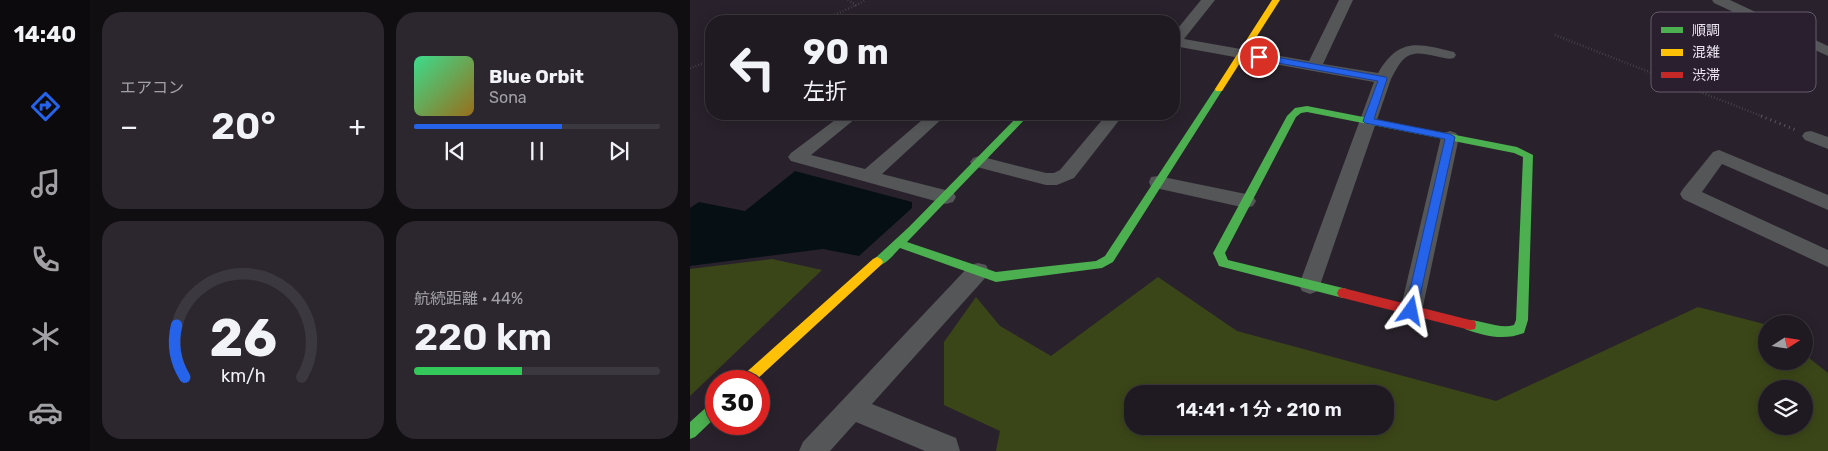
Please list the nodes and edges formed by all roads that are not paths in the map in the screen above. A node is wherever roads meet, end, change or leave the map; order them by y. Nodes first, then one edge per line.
1 (1208, 0) edge
2 (1276, 0) edge
3 (1346, 0) edge
4 (1719, 0) edge
5 (1744, 12) edge
6 (1180, 35) edge
7 (1180, 43) edge
8 (1816, 46) edge
9 (1828, 52) edge
10 (1241, 54) junction
11 (1449, 55) dead end
12 (1314, 67) junction
13 (1383, 79) junction
14 (845, 120) edge
15 (932, 120) edge
16 (1019, 120) edge
17 (1111, 120) edge
18 (1368, 121) junction
19 (1811, 136) road end
20 (1450, 137) junction
21 (1828, 143) edge
22 (978, 162) junction
23 (868, 176) junction
24 (1158, 182) junction
25 (946, 197) junction
26 (1246, 201) junction
27 (1828, 203) edge
28 (898, 243) junction
29 (1828, 259) edge
30 (978, 271) junction
31 (1310, 285) junction
32 (1411, 311) junction
33 (758, 370) edge
34 (852, 408) junction
35 (705, 418) edge
36 (690, 432) edge
37 (812, 451) edge
38 (947, 451) edge

1 - 6 street
2 - 10 street
3 - 12 street
4 - 5 street
7 - 10 street
8 - 9 street
10 - 12 street
10 - 24 street
11 - 13 street
12 - 13 street
13 - 18 street
14 - 23 street
15 - 23 street
16 - 22 street
17 - 22 street
18 - 20 street
18 - 26 street
18 - 31 street
19 - 21 street
20 - 32 street
20 - 32 street
22 - 25 street
23 - 25 street
24 - 26 street
24 - 30 street
25 - 28 street
26 - 31 street
27 - 29 street
28 - 30 street
28 - 33 street
30 - 34 street
31 - 32 street
34 - 37 street
34 - 38 street
35 - 36 street

